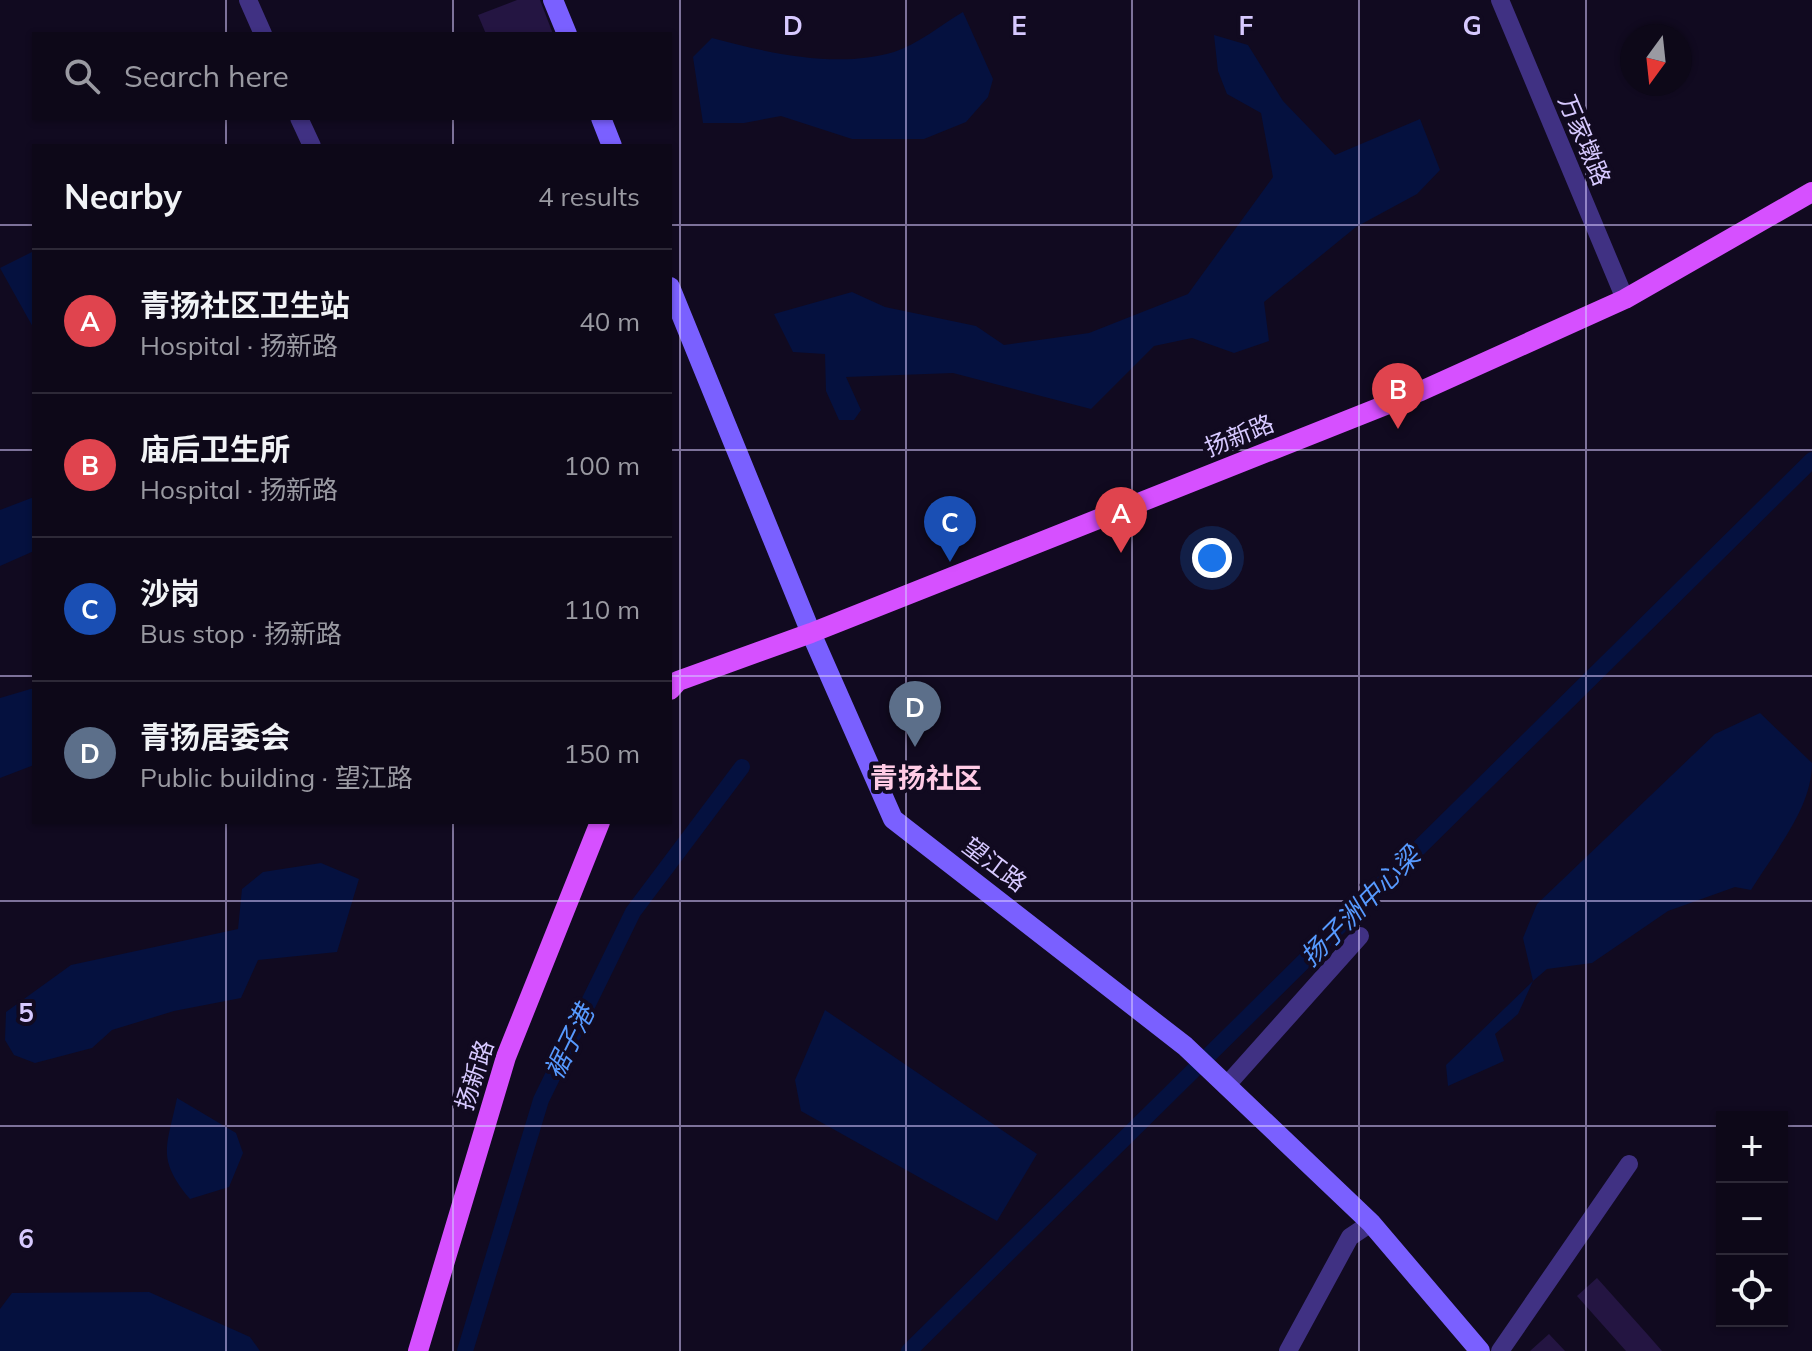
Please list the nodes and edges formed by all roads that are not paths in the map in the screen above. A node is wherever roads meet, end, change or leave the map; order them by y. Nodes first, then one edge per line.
1 (248, 0) edge
2 (553, 0) edge
3 (1500, 0) edge
4 (262, 32) edge
5 (566, 32) edge
6 (300, 120) edge
7 (602, 120) edge
8 (311, 144) edge
9 (611, 144) edge
10 (1812, 192) edge
11 (672, 292) edge
12 (1625, 299) junction
13 (811, 633) junction
14 (672, 688) edge
15 (599, 824) edge
16 (1360, 936) dead end
17 (1220, 1080) junction
18 (1629, 1164) dead end
19 (1371, 1223) junction
20 (418, 1351) edge
21 (1288, 1351) edge
22 (1480, 1351) edge
23 (1500, 1351) edge

1 - 4 street
2 - 5 street
3 - 12 street, 万家墩路
6 - 8 street
7 - 9 street
10 - 12 main road, 扬新路
11 - 13 street, 望江路
12 - 13 main road, 扬新路
13 - 14 main road, 扬新路
13 - 17 street, 望江路
15 - 20 main road, 扬新路
16 - 17 street
17 - 19 street, 望江路
18 - 23 street
19 - 21 street
19 - 22 street, 望江路

